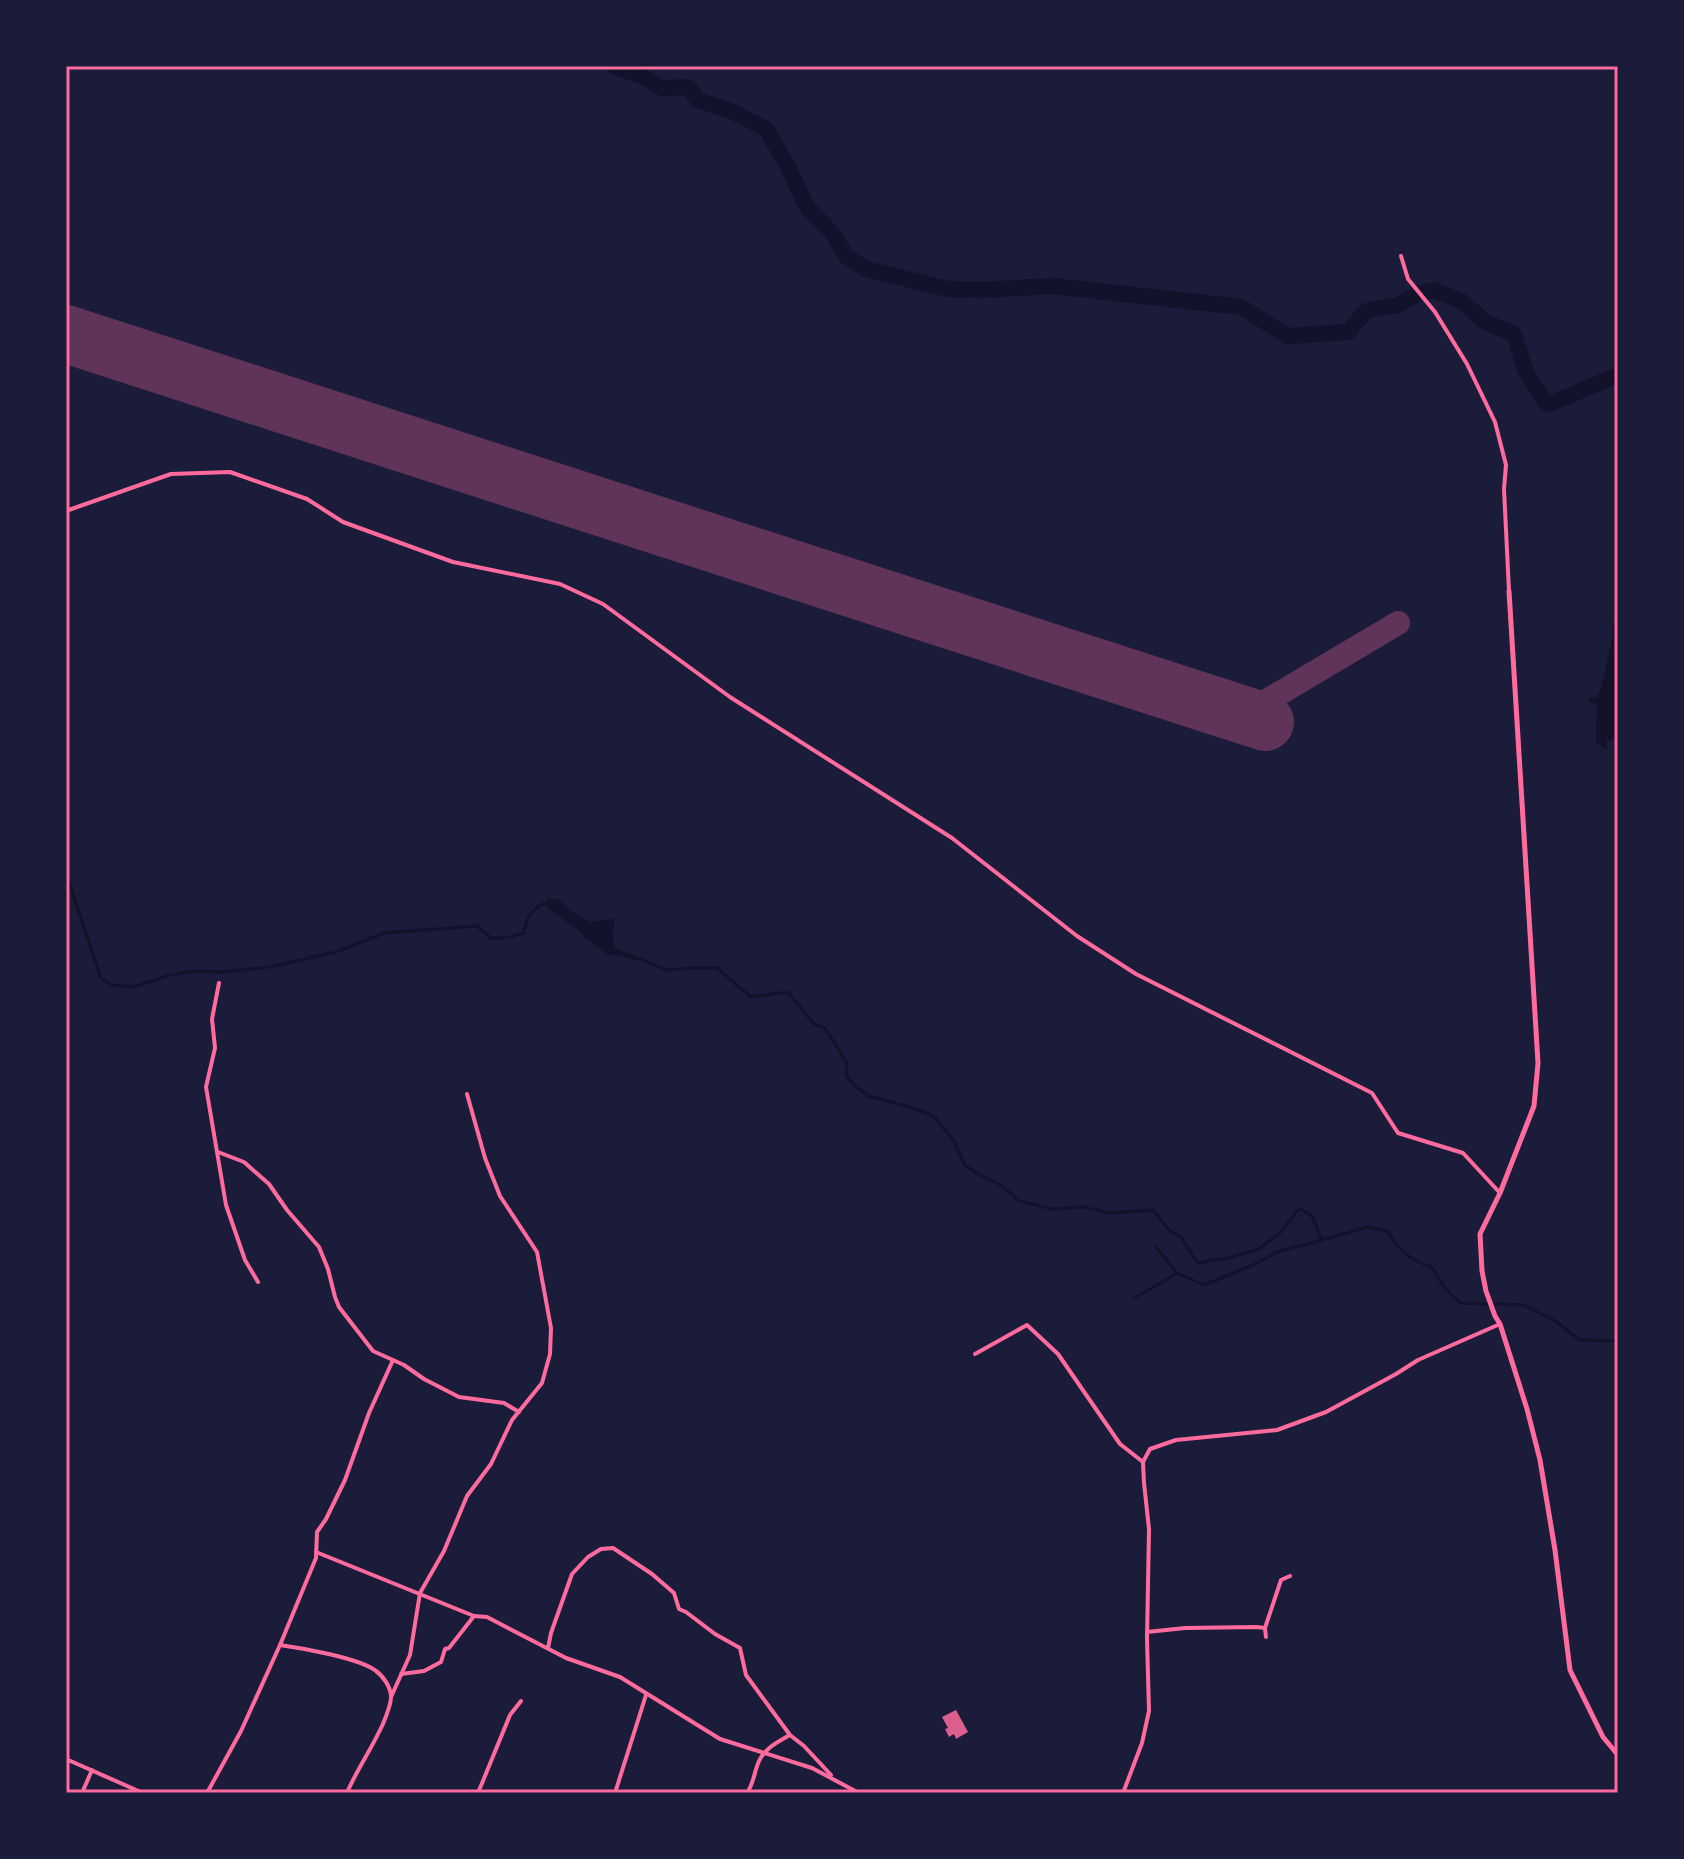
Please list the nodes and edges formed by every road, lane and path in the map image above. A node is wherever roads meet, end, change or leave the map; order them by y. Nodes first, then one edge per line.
1 (1401, 256) dead end
2 (66, 511) edge
3 (1509, 591) joint
4 (219, 983) dead end
5 (467, 1094) dead end
6 (218, 1152) junction
7 (1500, 1193) junction
8 (258, 1282) dead end
9 (1500, 1324) junction
10 (975, 1354) dead end
11 (393, 1360) junction
12 (519, 1412) junction
13 (1143, 1462) junction
14 (316, 1552) junction
15 (1290, 1576) dead end
16 (420, 1593) junction
17 (474, 1616) junction
18 (1265, 1628) junction
19 (1147, 1632) junction
20 (1266, 1637) dead end
21 (280, 1645) junction
22 (548, 1648) junction
23 (401, 1674) junction
24 (646, 1695) junction
25 (391, 1697) junction
26 (521, 1701) dead end
27 (790, 1735) junction
28 (765, 1752) junction
29 (1618, 1755) edge
30 (66, 1759) edge
31 (92, 1769) junction
32 (834, 1779) junction
33 (82, 1793) edge
34 (143, 1793) edge
35 (207, 1793) edge
36 (347, 1793) edge
37 (478, 1793) edge
38 (615, 1793) edge
39 (747, 1793) edge
40 (859, 1793) edge
41 (1123, 1793) edge

1 - 3 street
2 - 7 street
3 - 7 street
4 - 6 street
5 - 12 street
6 - 8 street
6 - 11 street
7 - 9 street
9 - 13 street
9 - 29 street
10 - 13 street
11 - 12 street
11 - 14 street
12 - 16 street
13 - 19 street
14 - 16 street
14 - 21 street
15 - 18 street
16 - 17 street
16 - 23 street
17 - 22 street
17 - 23 street
18 - 19 street
18 - 20 street
19 - 41 street
21 - 25 street
21 - 35 street
22 - 24 street
22 - 27 street
23 - 25 street
24 - 28 street
24 - 38 street
25 - 36 street
26 - 37 street
27 - 28 street
27 - 32 street
28 - 32 street
28 - 39 street
30 - 31 street
31 - 33 street
31 - 34 street
32 - 40 street

